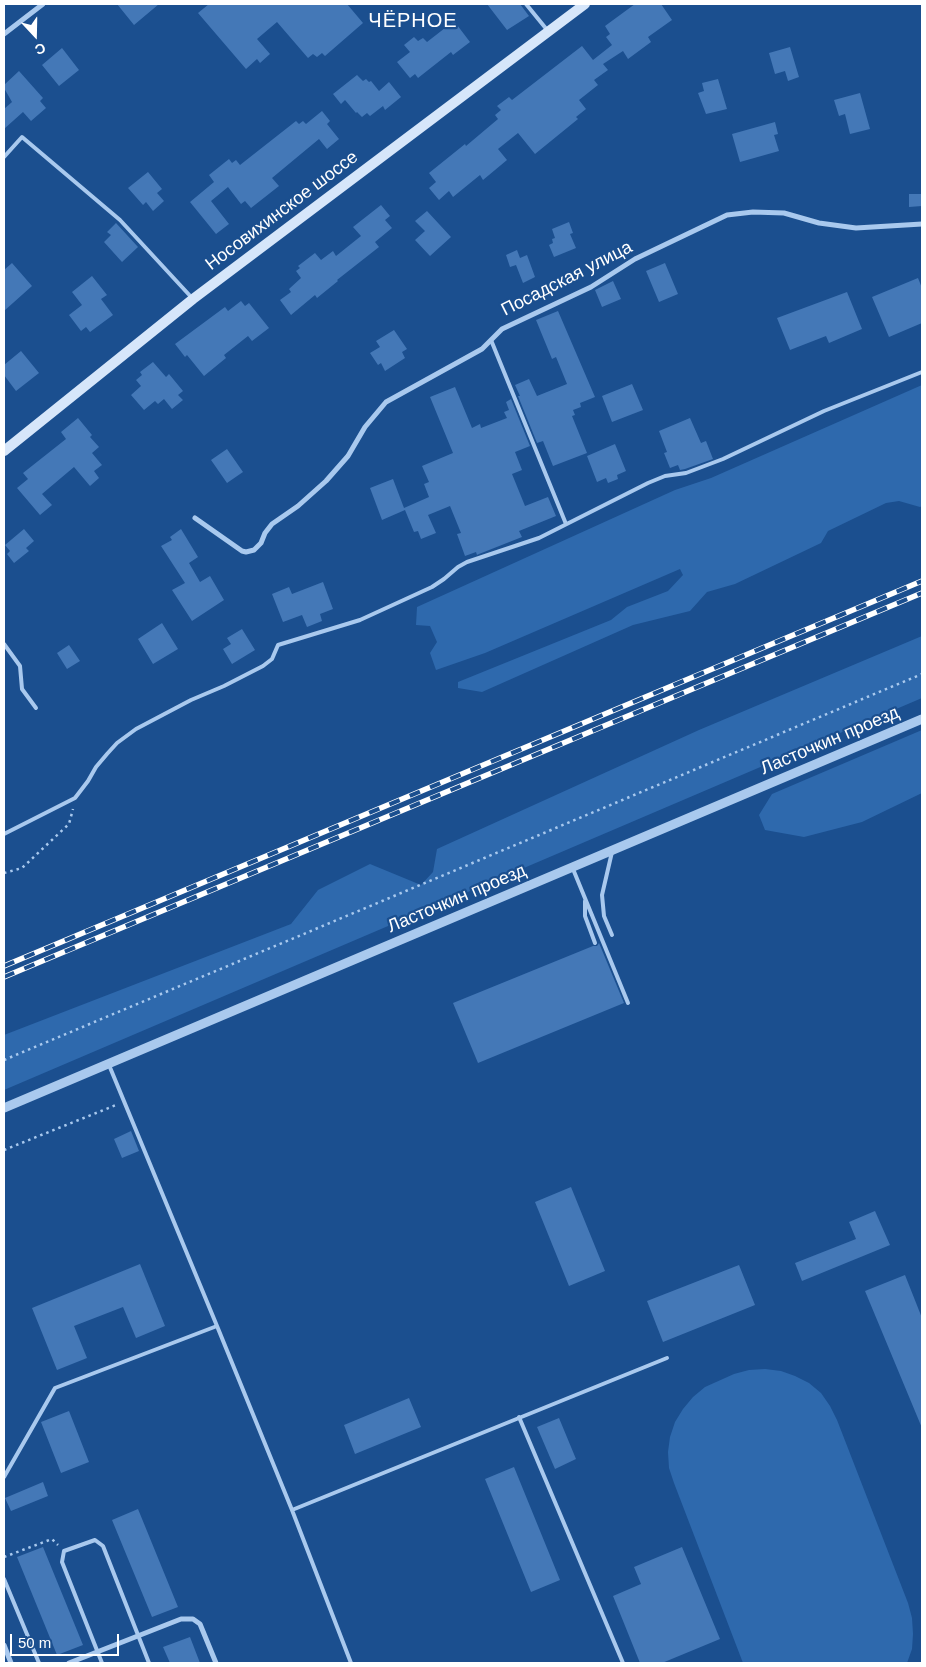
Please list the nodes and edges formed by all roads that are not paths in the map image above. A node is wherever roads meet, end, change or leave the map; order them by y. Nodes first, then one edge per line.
1 (43, 4) edge
2 (526, 4) edge
3 (585, 4) edge
4 (548, 31) junction
5 (4, 34) edge
6 (4, 156) edge
7 (922, 224) edge
8 (193, 299) junction
9 (491, 340) junction
10 (922, 372) edge
11 (4, 451) edge
12 (195, 518) dead end
13 (566, 524) junction
14 (4, 644) edge
15 (36, 708) dead end
16 (922, 719) edge
17 (4, 834) edge
18 (612, 851) junction
19 (572, 868) junction
20 (585, 899) junction
21 (612, 935) dead end
22 (594, 943) dead end
23 (628, 1003) dead end
24 (109, 1065) junction
25 (4, 1108) edge
26 (217, 1326) junction
27 (667, 1358) dead end
28 (519, 1417) junction
29 (4, 1477) edge
30 (292, 1510) junction
31 (4, 1580) edge
32 (139, 1636) junction
33 (4, 1645) edge
34 (97, 1652) junction
35 (11, 1663) edge
36 (39, 1663) edge
37 (70, 1663) edge
38 (102, 1663) edge
39 (150, 1663) edge
40 (216, 1663) edge
41 (351, 1663) edge
42 (623, 1663) edge

1 - 5 street
2 - 4 lane
3 - 4 main road, Носовихинское шоссе
4 - 8 main road, Носовихинское шоссе
6 - 8 lane
7 - 9 street, Посадская улица
8 - 11 main road, Носовихинское шоссе
9 - 12 street, Посадская улица
9 - 13 lane
10 - 13 lane
13 - 17 lane
14 - 15 lane
16 - 18 street, Ласточкин проезд
18 - 19 street, Ласточкин проезд
18 - 21 lane
19 - 20 lane
19 - 24 street, Ласточкин проезд
20 - 22 lane
20 - 23 lane
24 - 25 street, Ласточкин проезд
24 - 26 lane
26 - 29 lane
26 - 30 lane
27 - 28 lane
28 - 30 lane
28 - 42 lane
30 - 41 lane
31 - 36 lane
32 - 34 street
32 - 34 lane
32 - 39 lane
32 - 40 street
33 - 35 street
34 - 37 street
34 - 38 lane

